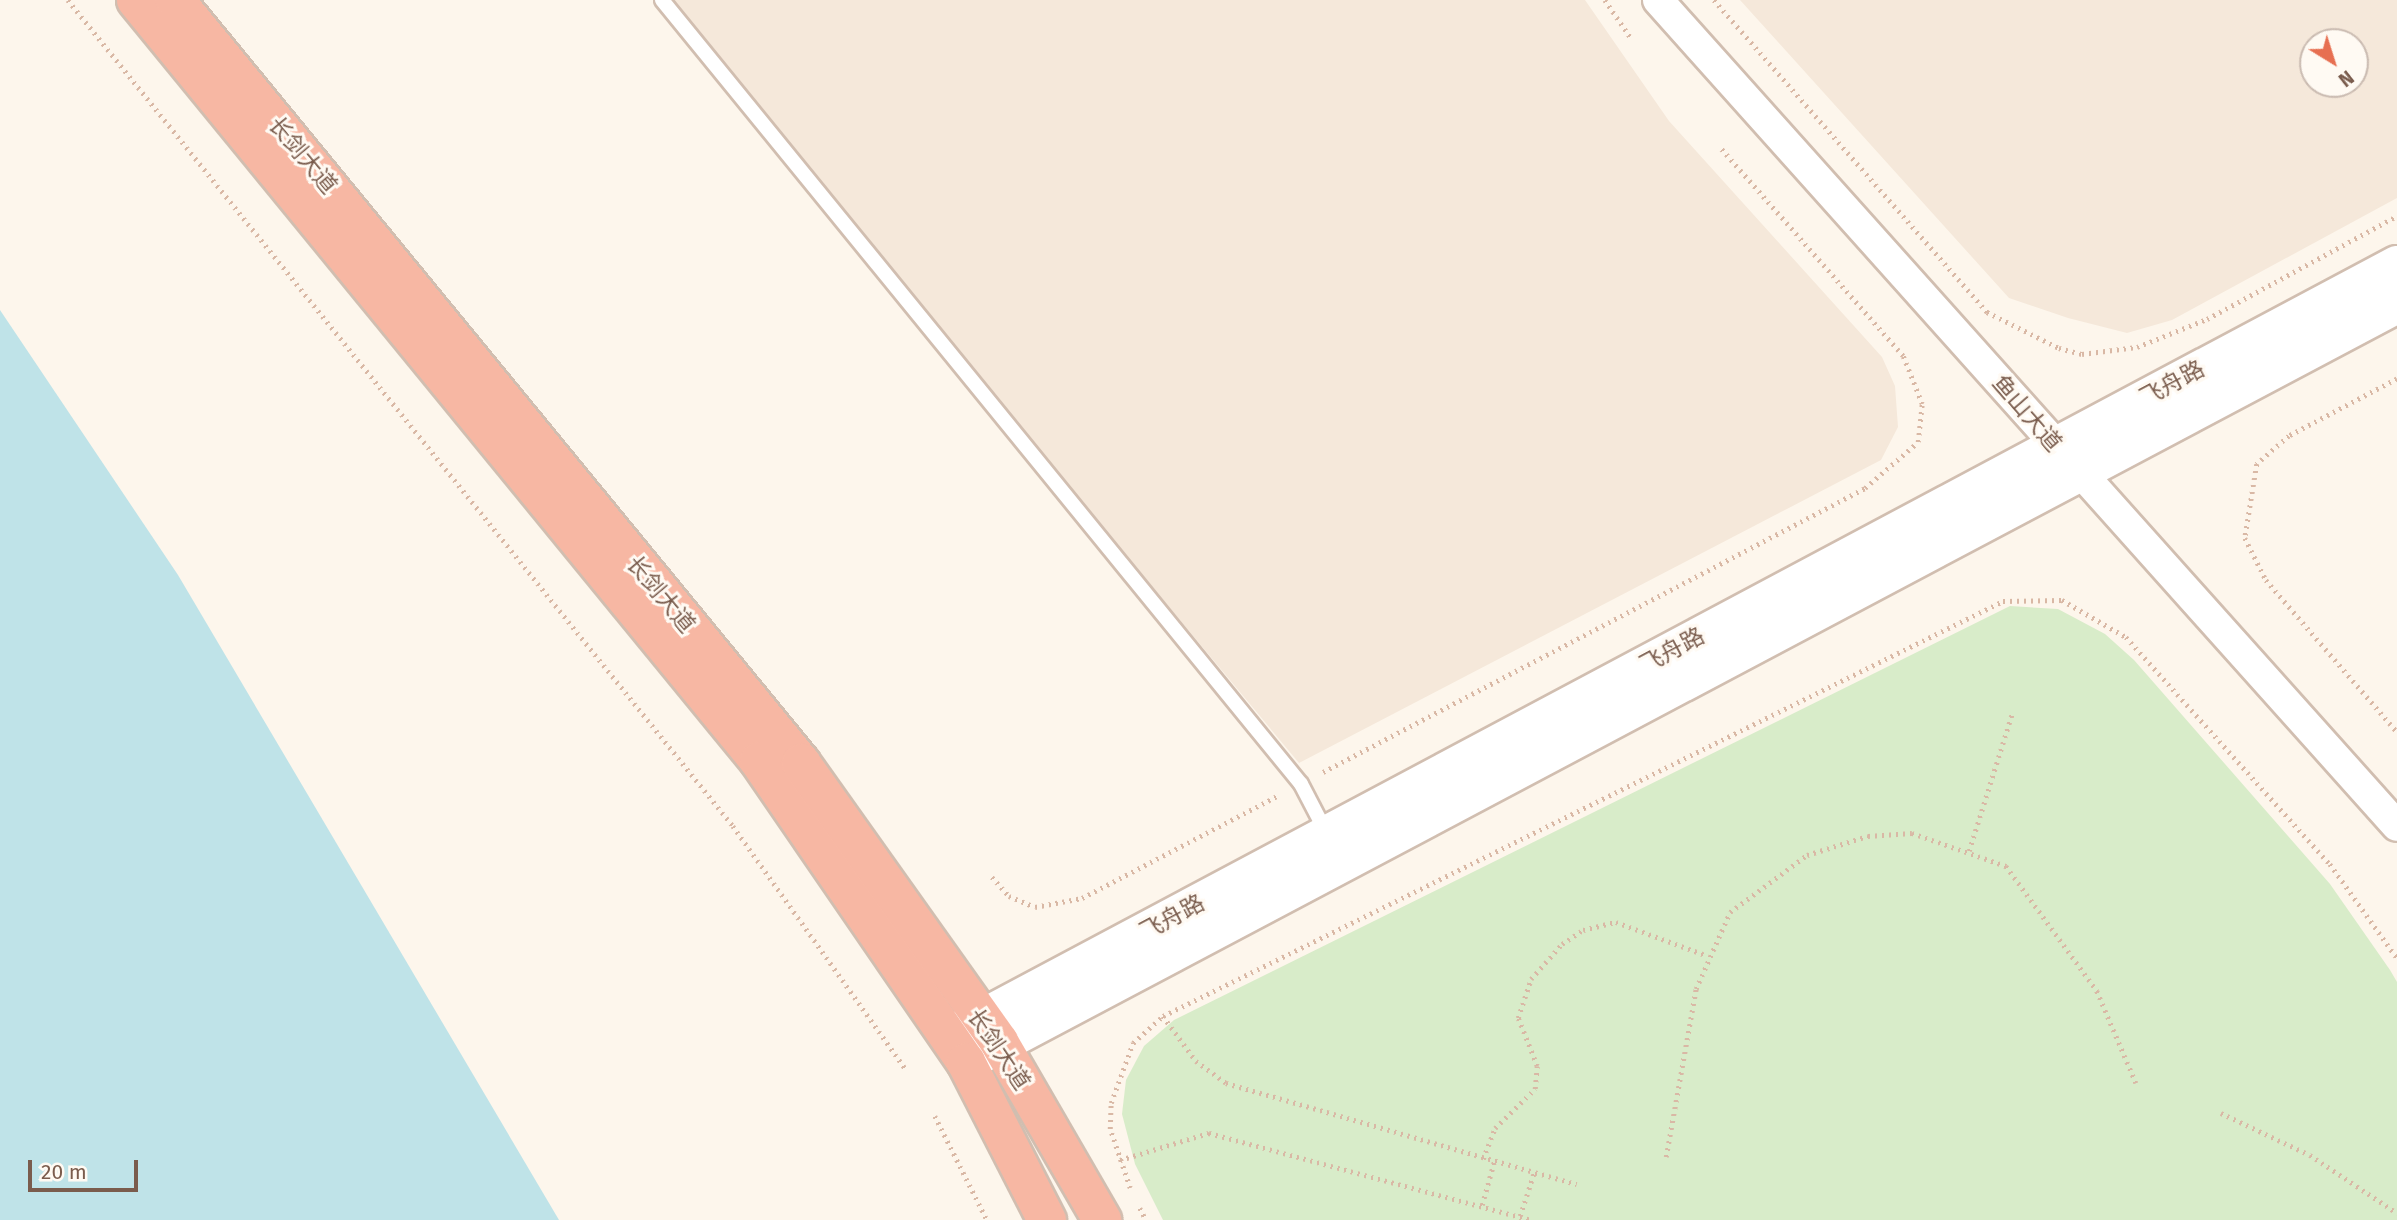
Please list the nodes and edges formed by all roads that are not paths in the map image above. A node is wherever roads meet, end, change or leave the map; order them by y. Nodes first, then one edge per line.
1 (136, 0) edge
2 (175, 0) edge
3 (662, 0) edge
4 (1658, 0) edge
5 (2397, 265) edge
6 (2397, 304) edge
7 (2065, 458) junction
8 (2397, 826) edge
9 (1333, 848) junction
10 (973, 1041) junction
11 (1047, 1220) edge
12 (1102, 1220) edge

1 - 10 highway, 长剑大道
2 - 10 highway, 长剑大道
3 - 9 lane
4 - 7 street, 鱼山大道
5 - 7 main road, 飞舟路
6 - 7 main road, 飞舟路
7 - 8 street, 鱼山大道
7 - 9 main road, 飞舟路
9 - 10 main road, 飞舟路
10 - 11 highway, 长剑大道
10 - 12 highway, 长剑大道

